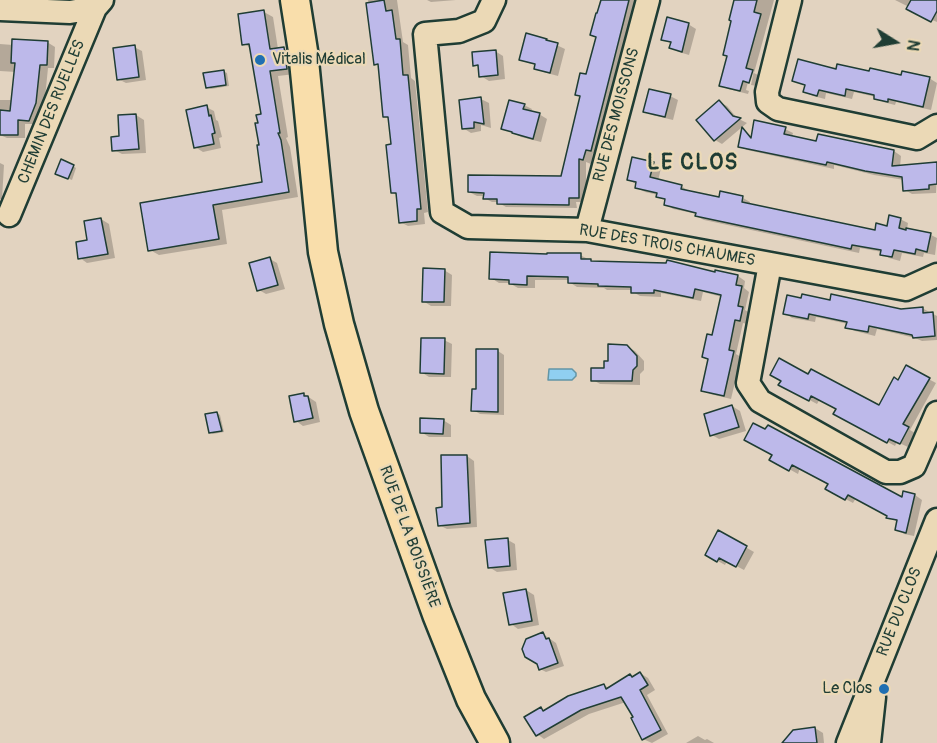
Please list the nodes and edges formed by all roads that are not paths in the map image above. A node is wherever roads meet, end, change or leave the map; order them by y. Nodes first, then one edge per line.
1 (295, 0) edge
2 (310, 0) edge
3 (494, 0) edge
4 (648, 0) edge
5 (790, 0) edge
6 (98, 4) edge
7 (0, 9) edge
8 (937, 126) edge
9 (9, 215) dead end
10 (587, 230) junction
11 (770, 264) junction
12 (937, 275) edge
13 (339, 324) junction
14 (937, 413) edge
15 (937, 520) edge
16 (495, 743) edge
17 (857, 743) edge

1 - 13 main road, RUE DE LA BOISSIÈRE
2 - 13 main road, RUE DE LA BOISSIÈRE
3 - 10 street, RUE DES TROIS CHAUMES
4 - 10 street, RUE DES MOISSONS
5 - 8 street
6 - 7 street
6 - 9 street, CHEMIN DES RUELLES
10 - 11 street, RUE DES TROIS CHAUMES
11 - 12 street, RUE DES TROIS CHAUMES
11 - 14 street
13 - 16 main road, RUE DE LA BOISSIÈRE
15 - 17 street, RUE DU CLOS

